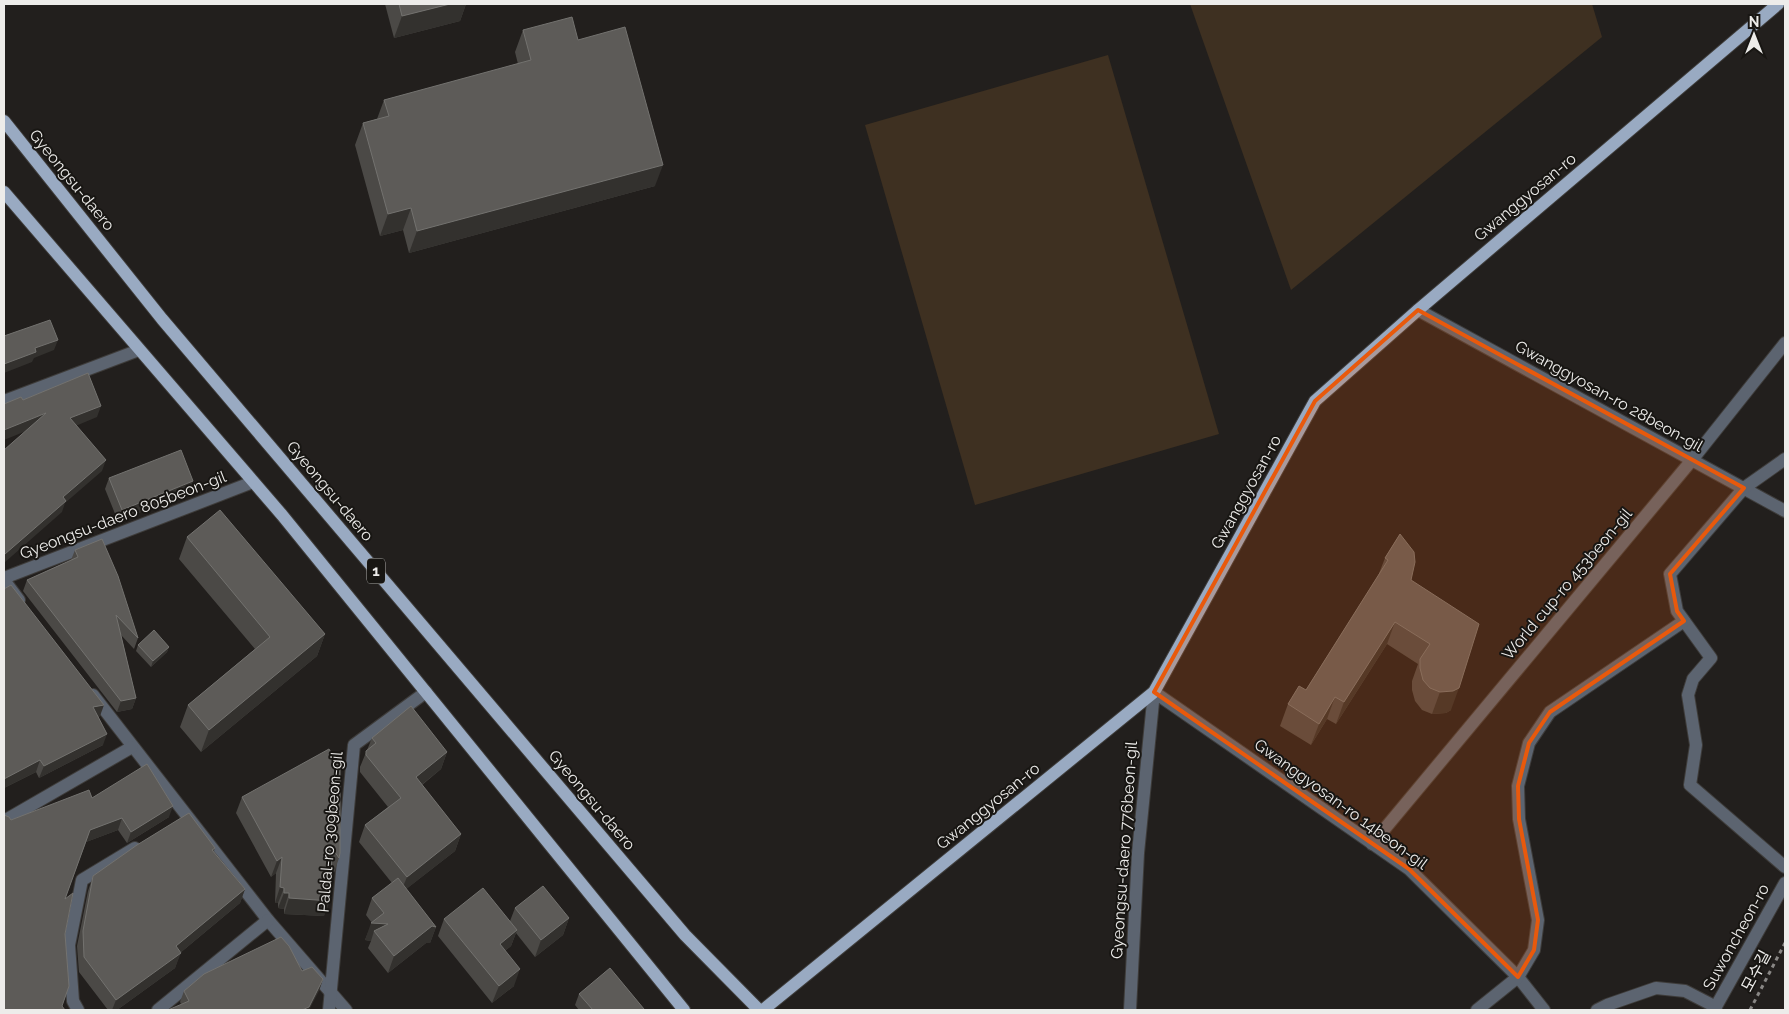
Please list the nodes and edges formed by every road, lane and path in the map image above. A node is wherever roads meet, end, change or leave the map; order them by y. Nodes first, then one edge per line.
1 (1778, 4) edge
2 (4, 121) edge
3 (4, 192) edge
4 (1418, 310) junction
5 (1785, 343) edge
6 (139, 350) junction
7 (4, 401) edge
8 (1785, 459) edge
9 (1692, 460) junction
10 (253, 482) junction
11 (1744, 488) junction
12 (1785, 511) edge
13 (4, 579) edge
14 (27, 611) edge
15 (1684, 621) junction
16 (86, 686) edge
17 (426, 692) junction
18 (1154, 692) junction
19 (132, 747) junction
20 (4, 821) edge
21 (146, 841) edge
22 (1372, 844) junction
23 (1785, 867) edge
24 (1785, 883) edge
25 (268, 920) junction
26 (1785, 943) edge
27 (1518, 977) junction
28 (331, 991) junction
29 (1715, 1008) edge
30 (78, 1010) edge
31 (158, 1010) edge
32 (329, 1010) edge
33 (346, 1010) edge
34 (684, 1010) edge
35 (759, 1010) edge
36 (763, 1010) edge
37 (1130, 1010) edge
38 (1477, 1010) edge
39 (1544, 1010) edge
40 (1597, 1010) edge
41 (1750, 1010) edge

1 - 4 main road, Gwanggyosan-ro
2 - 35 main road, Gyeongsu-daero / 1
3 - 6 main road, 1
4 - 9 street, Gwanggyosan-ro 28beon-gil
4 - 18 main road, Gwanggyosan-ro
5 - 9 street, World cup-ro 453beon-gil
6 - 7 street
6 - 10 main road, 1
8 - 11 street
9 - 11 street, Gwanggyosan-ro 28beon-gil
9 - 22 street, World cup-ro 453beon-gil
10 - 13 street, Gyeongsu-daero 805beon-gil
10 - 17 main road, 1
11 - 12 street, Gwanggyosan-ro 28beon-gil
11 - 15 street
13 - 14 street
15 - 23 street
15 - 27 street
16 - 19 street
17 - 28 street, Paldal-ro 309beon-gil
17 - 34 main road, 1
18 - 22 street, Gwanggyosan-ro 14beon-gil
18 - 36 main road, Gwanggyosan-ro
18 - 37 street, Gyeongsu-daero 776beon-gil
19 - 20 street
19 - 25 street
21 - 30 street
22 - 27 street, Gwanggyosan-ro 14beon-gil
24 - 29 street, Suwoncheon-ro
25 - 28 street
25 - 31 street
26 - 41 path, 모수길
27 - 38 street
27 - 39 street, Gwanggyosan-ro 14beon-gil
28 - 32 street, Paldal-ro 309beon-gil
28 - 33 street
29 - 40 street, Suwoncheon-ro

